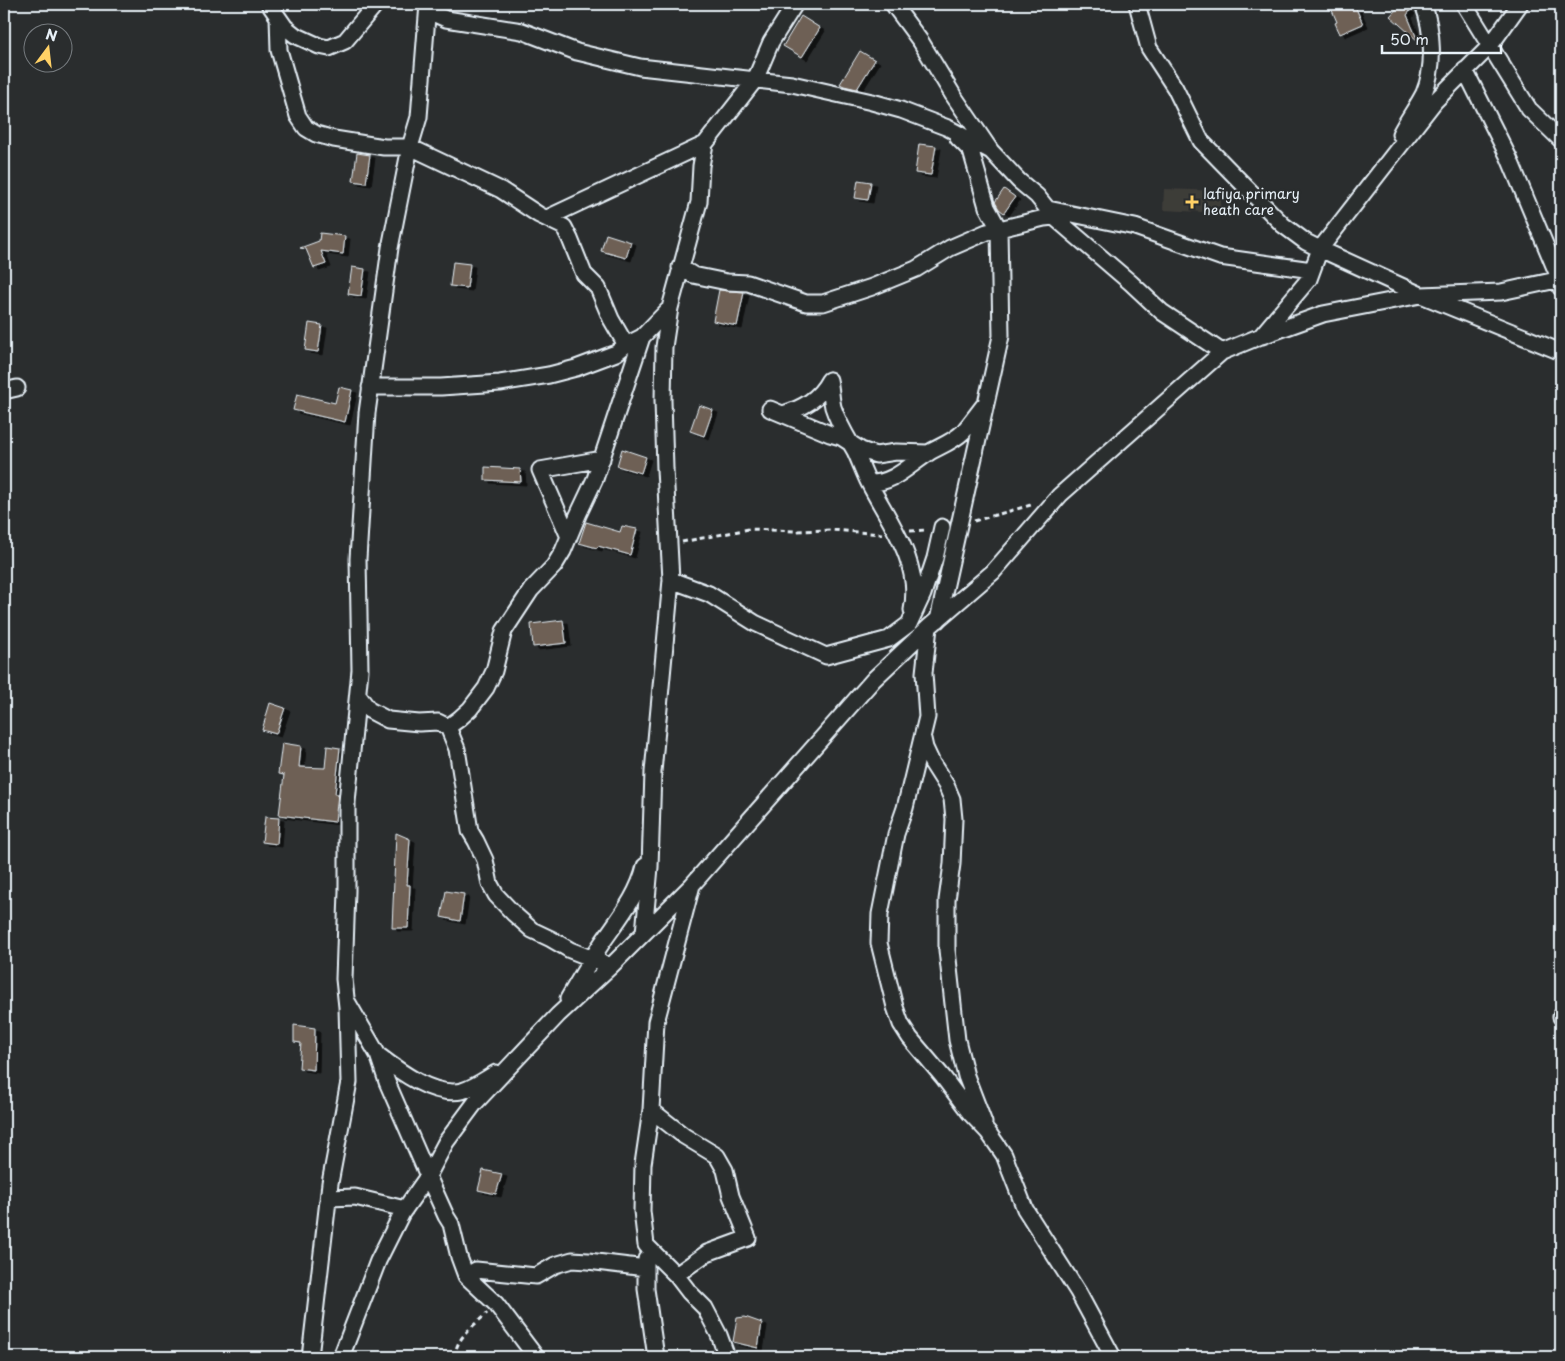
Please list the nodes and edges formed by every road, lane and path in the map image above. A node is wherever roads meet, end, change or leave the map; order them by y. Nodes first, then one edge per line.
1 (269, 4) edge
2 (376, 4) edge
3 (795, 4) edge
4 (893, 4) edge
5 (1137, 4) edge
6 (1423, 4) edge
7 (1464, 4) edge
8 (1520, 4) edge
9 (428, 7) edge
10 (278, 17) junction
11 (1490, 46) junction
12 (1465, 70) junction
13 (755, 80) junction
14 (948, 128) junction
15 (1561, 140) edge
16 (705, 144) junction
17 (410, 146) junction
18 (991, 151) junction
19 (1379, 173) junction
20 (1051, 213) junction
21 (547, 218) junction
22 (999, 229) junction
23 (1320, 248) junction
24 (680, 267) junction
25 (1312, 270) junction
26 (1561, 282) edge
27 (1421, 294) junction
28 (670, 308) junction
29 (1260, 336) junction
30 (642, 337) junction
31 (626, 345) junction
32 (1222, 352) junction
33 (1561, 352) edge
34 (370, 387) junction
35 (986, 402) junction
36 (850, 443) junction
37 (928, 453) junction
38 (602, 459) junction
39 (869, 483) junction
40 (1032, 504) dead end
41 (959, 524) junction
42 (942, 527) joint
43 (897, 532) junction
44 (569, 537) junction
45 (669, 545) junction
46 (671, 580) junction
47 (909, 624) junction
48 (934, 624) junction
49 (358, 695) junction
50 (448, 726) junction
51 (923, 739) junction
52 (651, 842) junction
53 (692, 885) junction
54 (644, 933) junction
55 (592, 960) junction
56 (611, 966) junction
57 (346, 1000) junction
58 (558, 1015) junction
59 (378, 1055) junction
60 (509, 1066) junction
61 (651, 1110) junction
62 (988, 1132) junction
63 (428, 1176) junction
64 (329, 1198) junction
65 (405, 1209) junction
66 (646, 1245) junction
67 (646, 1268) junction
68 (676, 1274) junction
69 (466, 1276) junction
70 (496, 1304) junction
71 (310, 1357) edge
72 (342, 1357) edge
73 (455, 1357) edge
74 (536, 1357) edge
75 (656, 1357) edge
76 (726, 1357) edge
77 (1113, 1357) edge

1 - 10 street
2 - 10 street
3 - 13 street
4 - 18 street
5 - 23 street
6 - 19 street
7 - 11 street
8 - 11 street
9 - 13 street
9 - 17 street
10 - 17 street
11 - 12 street
11 - 15 street
12 - 19 street
12 - 26 street
13 - 14 street
13 - 16 street
14 - 18 street
14 - 22 street
16 - 21 street
16 - 24 street
17 - 21 street
17 - 34 street
18 - 20 street
19 - 23 street
20 - 22 street
20 - 25 street
20 - 32 street
21 - 31 street
22 - 24 street
22 - 35 street
23 - 25 street
23 - 27 street
24 - 28 street
25 - 29 street
26 - 27 street
27 - 29 street
27 - 33 street
28 - 30 street
28 - 45 street
29 - 32 street
30 - 31 street
30 - 38 street
31 - 34 street
32 - 48 street
34 - 49 street
35 - 37 street
35 - 41 street
36 - 36 street
36 - 37 street
36 - 39 street
37 - 39 street
38 - 44 street
38 - 44 street
39 - 43 street
40 - 41 path
41 - 48 street
42 - 43 path
42 - 47 street
43 - 45 path
43 - 47 street
44 - 50 street
45 - 46 street
46 - 47 street
46 - 52 street
48 - 51 street
48 - 53 street
49 - 50 street
49 - 57 street
50 - 55 street
51 - 62 street
51 - 62 street
52 - 54 street
52 - 55 street
53 - 54 street
53 - 61 street
54 - 56 street
55 - 56 street
55 - 58 street
56 - 58 street
57 - 59 street
57 - 64 street
58 - 60 street
59 - 60 street
59 - 63 street
60 - 63 street
61 - 66 street
61 - 68 street
62 - 77 street
63 - 65 street
63 - 69 street
64 - 65 street
64 - 71 street
65 - 72 street
66 - 67 street
66 - 68 street
67 - 69 street
67 - 75 street
68 - 76 street
69 - 70 street
70 - 73 path
70 - 74 street

